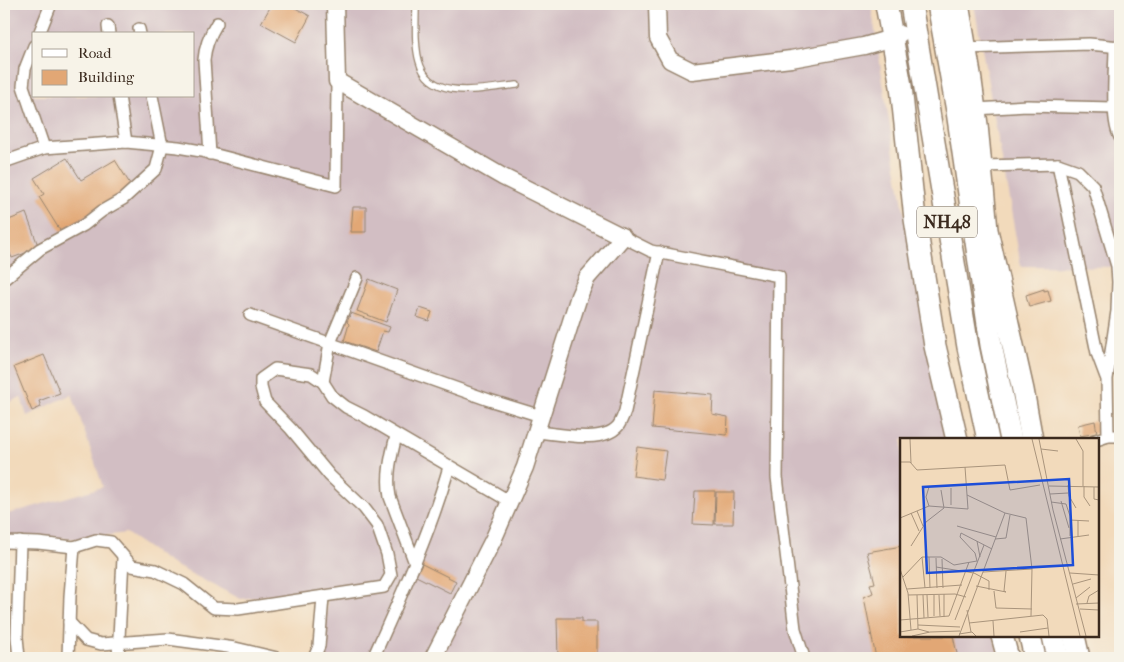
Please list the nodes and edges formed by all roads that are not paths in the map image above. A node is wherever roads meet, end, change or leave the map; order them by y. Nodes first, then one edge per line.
1 (51, 4) edge
2 (335, 4) edge
3 (416, 4) edge
4 (657, 4) edge
5 (886, 4) edge
6 (912, 4) edge
7 (938, 4) edge
8 (958, 4) edge
9 (217, 23) dead end
10 (40, 32) edge
11 (896, 36) junction
12 (1118, 47) edge
13 (966, 48) junction
14 (32, 51) edge
15 (337, 81) junction
16 (517, 85) dead end
17 (119, 98) edge
18 (152, 98) edge
19 (1114, 108) junction
20 (975, 109) junction
21 (1120, 138) edge
22 (126, 142) junction
23 (162, 146) junction
24 (44, 148) junction
25 (210, 154) junction
26 (4, 162) edge
27 (1058, 164) junction
28 (981, 166) junction
29 (623, 237) junction
30 (660, 252) junction
31 (357, 278) dead end
32 (4, 279) edge
33 (1119, 311) edge
34 (250, 315) dead end
35 (330, 343) junction
36 (1107, 379) junction
37 (323, 382) junction
38 (539, 424) junction
39 (396, 436) junction
40 (1108, 436) junction
41 (1120, 436) edge
42 (957, 438) edge
43 (988, 438) edge
44 (1011, 438) edge
45 (1032, 438) edge
46 (1099, 439) edge
47 (449, 467) junction
48 (509, 501) junction
49 (4, 542) edge
50 (20, 542) junction
51 (74, 547) junction
52 (123, 558) junction
53 (415, 563) junction
54 (323, 597) junction
55 (69, 622) junction
56 (1002, 637) edge
57 (1030, 637) edge
58 (1053, 637) edge
59 (1074, 637) edge
60 (118, 642) junction
61 (20, 658) edge
62 (68, 658) edge
63 (118, 658) edge
64 (277, 658) edge
65 (314, 658) edge
66 (373, 658) edge
67 (433, 658) edge
68 (804, 658) edge
69 (1008, 658) edge
70 (1035, 658) edge
71 (1058, 658) edge
72 (1079, 658) edge

1 - 10 street
2 - 15 street
3 - 16 lane
4 - 11 street
5 - 11 highway
6 - 43 highway, NH48
7 - 44 highway, NH48
8 - 13 highway
9 - 25 street
11 - 42 highway
12 - 13 street
12 - 19 street
13 - 20 highway
14 - 24 street
15 - 25 street
15 - 29 street
17 - 22 street
18 - 23 street
19 - 20 street
19 - 21 street
20 - 28 highway
22 - 23 street
22 - 24 street
23 - 25 street
23 - 32 street
24 - 26 street
27 - 28 street
27 - 33 street
27 - 36 street
28 - 45 highway
29 - 30 street
29 - 38 street
30 - 38 street
30 - 68 street
31 - 35 street
33 - 36 street
34 - 35 street
35 - 37 street
35 - 38 street
36 - 40 street
37 - 39 street
37 - 54 street
38 - 48 street
39 - 47 street
39 - 53 street
40 - 41 street
40 - 46 street
47 - 48 street
47 - 53 street
48 - 67 street
49 - 50 street
50 - 51 street
50 - 61 street
51 - 52 street
51 - 55 street
52 - 54 street
52 - 60 street
53 - 66 street
54 - 65 street
55 - 60 street
55 - 62 street
56 - 69 highway
57 - 70 highway
58 - 71 highway
59 - 72 highway
60 - 63 street
60 - 64 street

